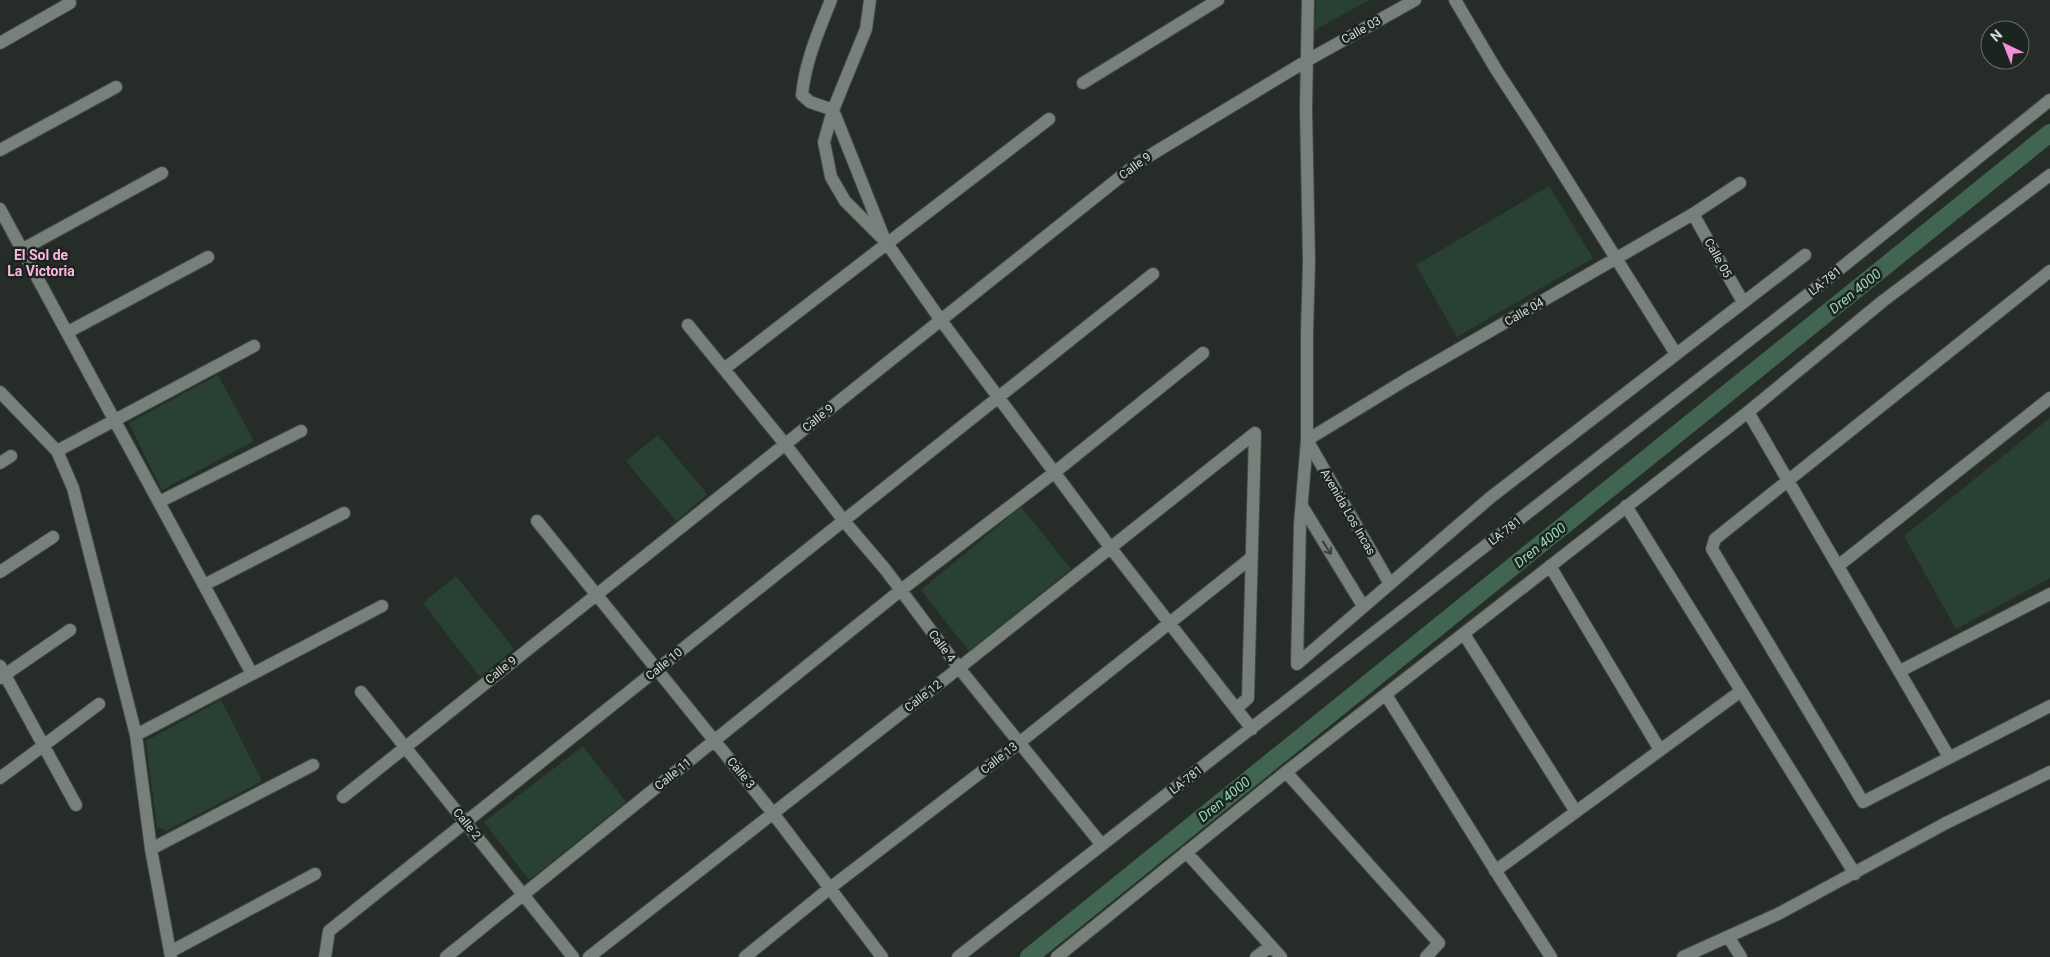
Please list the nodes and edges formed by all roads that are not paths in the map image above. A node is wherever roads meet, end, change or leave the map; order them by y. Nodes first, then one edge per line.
1 (831, 0) edge
2 (870, 0) edge
3 (1218, 0) edge
4 (1308, 0) edge
5 (1414, 0) edge
6 (1455, 0) edge
7 (70, 3) dead end
8 (0, 43) edge
9 (1308, 60) junction
10 (1083, 83) dead end
11 (116, 87) dead end
12 (2050, 100) edge
13 (833, 110) junction
14 (1049, 119) dead end
15 (0, 150) edge
16 (162, 173) dead end
17 (2050, 175) edge
18 (1740, 183) dead end
19 (0, 209) edge
20 (1693, 214) junction
21 (886, 242) junction
22 (23, 249) junction
23 (1805, 255) dead end
24 (208, 257) dead end
25 (1615, 259) junction
26 (2050, 272) edge
27 (1153, 274) dead end
28 (1743, 302) junction
29 (940, 319) junction
30 (688, 325) dead end
31 (68, 332) junction
32 (254, 346) dead end
33 (1204, 353) dead end
34 (1676, 354) junction
35 (724, 369) junction
36 (0, 392) edge
37 (998, 396) junction
38 (2050, 398) edge
39 (1748, 412) junction
40 (114, 420) junction
41 (301, 431) dead end
42 (1308, 440) junction
43 (784, 444) junction
44 (57, 451) junction
45 (1055, 472) junction
46 (1789, 481) junction
47 (159, 502) junction
48 (1302, 506) junction
49 (1626, 506) junction
50 (344, 512) dead end
51 (537, 521) dead end
52 (844, 521) junction
53 (53, 537) dead end
54 (1110, 547) junction
55 (1251, 558) junction
56 (1550, 566) junction
57 (1838, 566) junction
58 (0, 572) edge
59 (1390, 584) junction
60 (204, 586) junction
61 (901, 590) junction
62 (597, 593) junction
63 (2050, 594) edge
64 (382, 606) dead end
65 (1363, 606) junction
66 (1170, 622) junction
67 (70, 630) dead end
68 (1464, 634) junction
69 (958, 668) junction
70 (658, 669) junction
71 (1900, 671) junction
72 (2, 673) edge
73 (252, 674) junction
74 (1741, 691) junction
75 (361, 692) dead end
76 (1386, 695) junction
77 (99, 704) dead end
78 (2050, 706) edge
79 (1236, 709) junction
80 (1252, 729) junction
81 (136, 735) junction
82 (715, 740) junction
83 (1019, 743) junction
84 (43, 746) junction
85 (405, 747) junction
86 (1660, 750) junction
87 (1949, 758) junction
88 (313, 765) dead end
89 (1286, 772) junction
90 (2050, 772) edge
91 (0, 778) edge
92 (342, 797) dead end
93 (76, 805) dead end
94 (772, 812) junction
95 (1576, 812) junction
96 (466, 823) junction
97 (1102, 845) junction
98 (151, 849) junction
99 (1186, 852) junction
100 (1495, 871) junction
101 (315, 874) dead end
102 (1855, 874) junction
103 (830, 888) junction
104 (524, 895) junction
105 (1729, 938) junction
106 (1270, 946) junction
107 (171, 954) edge
108 (325, 957) edge
109 (446, 957) edge
110 (573, 957) edge
111 (589, 957) edge
112 (745, 957) edge
113 (882, 957) edge
114 (958, 957) edge
115 (1057, 957) edge
116 (1256, 957) edge
117 (1281, 957) edge
118 (1426, 957) edge
119 (1551, 957) edge
120 (1683, 957) edge
121 (1741, 957) edge

1 - 13 street
2 - 13 street
3 - 10 street
4 - 9 street
5 - 9 street, Calle 03
6 - 25 street
7 - 8 street
9 - 29 street, Calle 9
9 - 42 street
11 - 15 street
12 - 80 street, LA-781 / LA-781
13 - 21 street
13 - 21 street
14 - 21 street
16 - 22 street
17 - 39 street
18 - 20 street, Calle 04
19 - 22 street
20 - 25 street, Calle 04
20 - 28 street, Calle 05
21 - 29 street
21 - 35 street
22 - 31 street
23 - 28 street
24 - 31 street
25 - 34 street
25 - 42 street, Calle 04
26 - 46 street
27 - 37 street, Calle 10
28 - 34 street
29 - 37 street
29 - 43 street, Calle 9
30 - 35 street, Calle 4
31 - 40 street
32 - 40 street
33 - 45 street, Calle 11
34 - 59 street
35 - 43 street, Calle 4
36 - 44 street
37 - 45 street
37 - 52 street, Calle 10
38 - 57 street
39 - 46 street
39 - 49 street
40 - 44 street
40 - 47 street
41 - 47 street
42 - 48 street
42 - 59 street, Avenida Los Incas
43 - 52 street, Calle 4
43 - 62 street, Calle 9
44 - 81 street
45 - 54 street
45 - 61 street, Calle 11
46 - 57 street
46 - 87 street
47 - 60 street
48 -> 65 street
48 - 65 street
49 - 56 street
49 - 74 street
50 - 60 street
51 - 62 street, Calle 3
52 - 61 street, Calle 4
52 - 70 street, Calle 10
53 - 58 street
54 - 55 street, Calle 12
54 - 66 street
54 - 69 street, Calle 12
55 - 66 street, Calle 13
55 - 79 street
56 - 68 street
56 - 86 street
57 - 71 street
59 - 65 street
60 - 73 street
61 - 69 street, Calle 4
61 - 82 street, Calle 11
62 - 70 street, Calle 3
62 - 85 street, Calle 9
63 - 71 street
64 - 73 street
66 - 79 street
66 - 83 street, Calle 13
67 - 72 street
68 - 76 street
68 - 95 street
69 - 83 street, Calle 4
69 - 94 street, Calle 12
70 - 82 street, Calle 3
70 - 96 street, Calle 10
71 - 87 street
72 - 84 street
73 - 81 street
74 - 86 street
74 - 102 street
75 - 85 street, Calle 2
76 - 89 street
76 - 100 street
77 - 84 street
78 - 87 street
79 - 80 street
80 - 97 street, LA-781 / LA-781
81 - 98 street
82 - 94 street, Calle 3
82 - 104 street, Calle 11
83 - 97 street, Calle 4
83 - 103 street, Calle 13
84 - 91 street
84 - 93 street
85 - 92 street, Calle 9
85 - 96 street, Calle 2
86 - 95 street
88 - 98 street
89 - 99 street
89 - 118 street
90 - 102 street
94 - 103 street, Calle 3
94 - 111 street, Calle 12
95 - 100 street
96 - 104 street, Calle 2
96 - 108 street, Calle 10
97 - 114 street, LA-781 / LA-781
98 - 107 street
99 - 106 street
99 - 115 street
100 - 119 street
101 - 107 street
102 - 105 street
103 - 112 street, Calle 13
103 - 113 street, Calle 3
104 - 109 street, Calle 11
104 - 110 street, Calle 2
105 - 120 street
105 - 121 street
106 - 116 street
106 - 117 street

